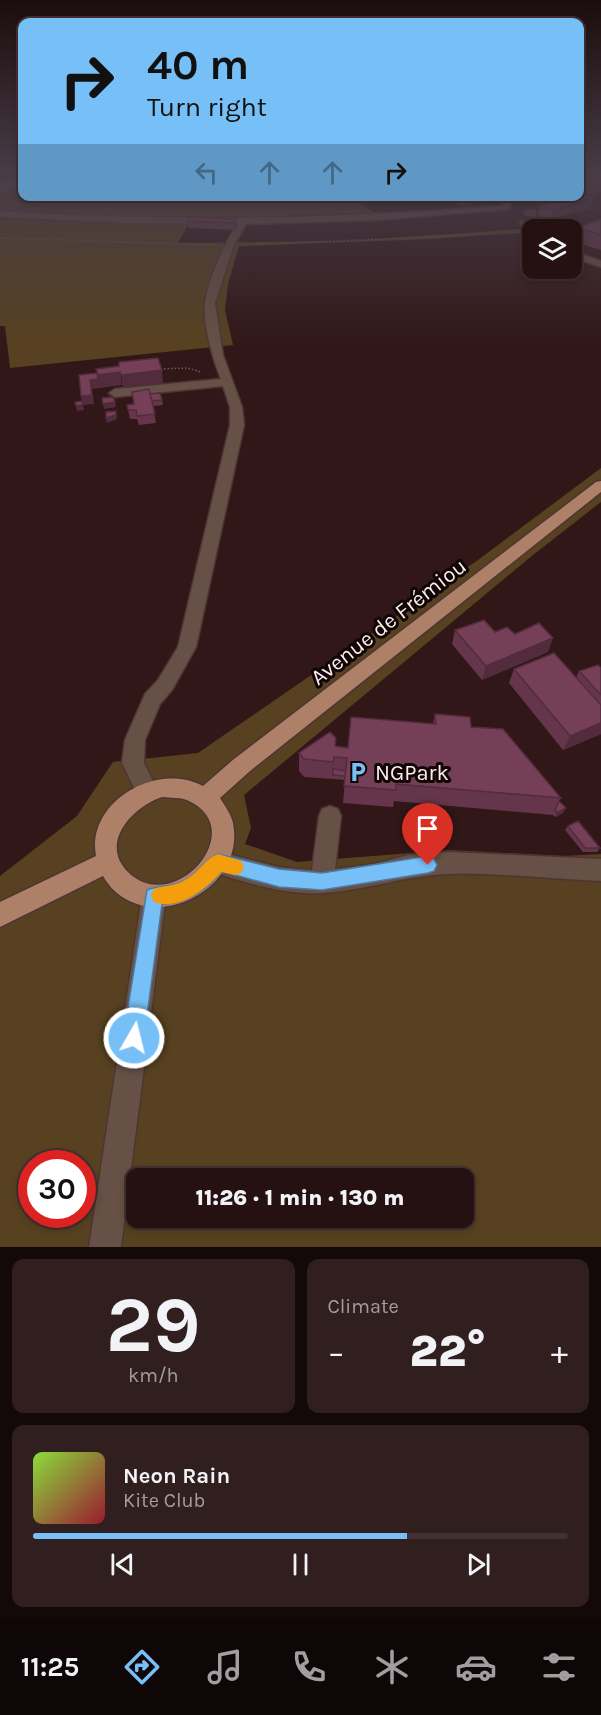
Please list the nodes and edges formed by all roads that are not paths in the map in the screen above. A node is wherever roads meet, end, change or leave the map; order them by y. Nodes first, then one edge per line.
1 (238, 230) edge
2 (582, 257) edge
3 (601, 264) edge
4 (228, 381) junction
5 (115, 393) dead end
6 (601, 485) edge
7 (147, 791) junction
8 (206, 797) junction
9 (330, 816) dead end
10 (107, 862) junction
11 (218, 862) junction
12 (601, 870) edge
13 (322, 882) junction
14 (154, 896) junction
15 (0, 915) edge
16 (105, 1247) edge

1 - 4 street
2 - 3 street
4 - 5 street
4 - 7 street
6 - 8 main road, Avenue de Frémiou
7 - 8 main road
7 - 10 main road
8 - 11 main road
9 - 13 street
10 - 14 main road
10 - 15 main road
11 - 13 street
11 - 14 main road
12 - 13 street
14 - 16 street

